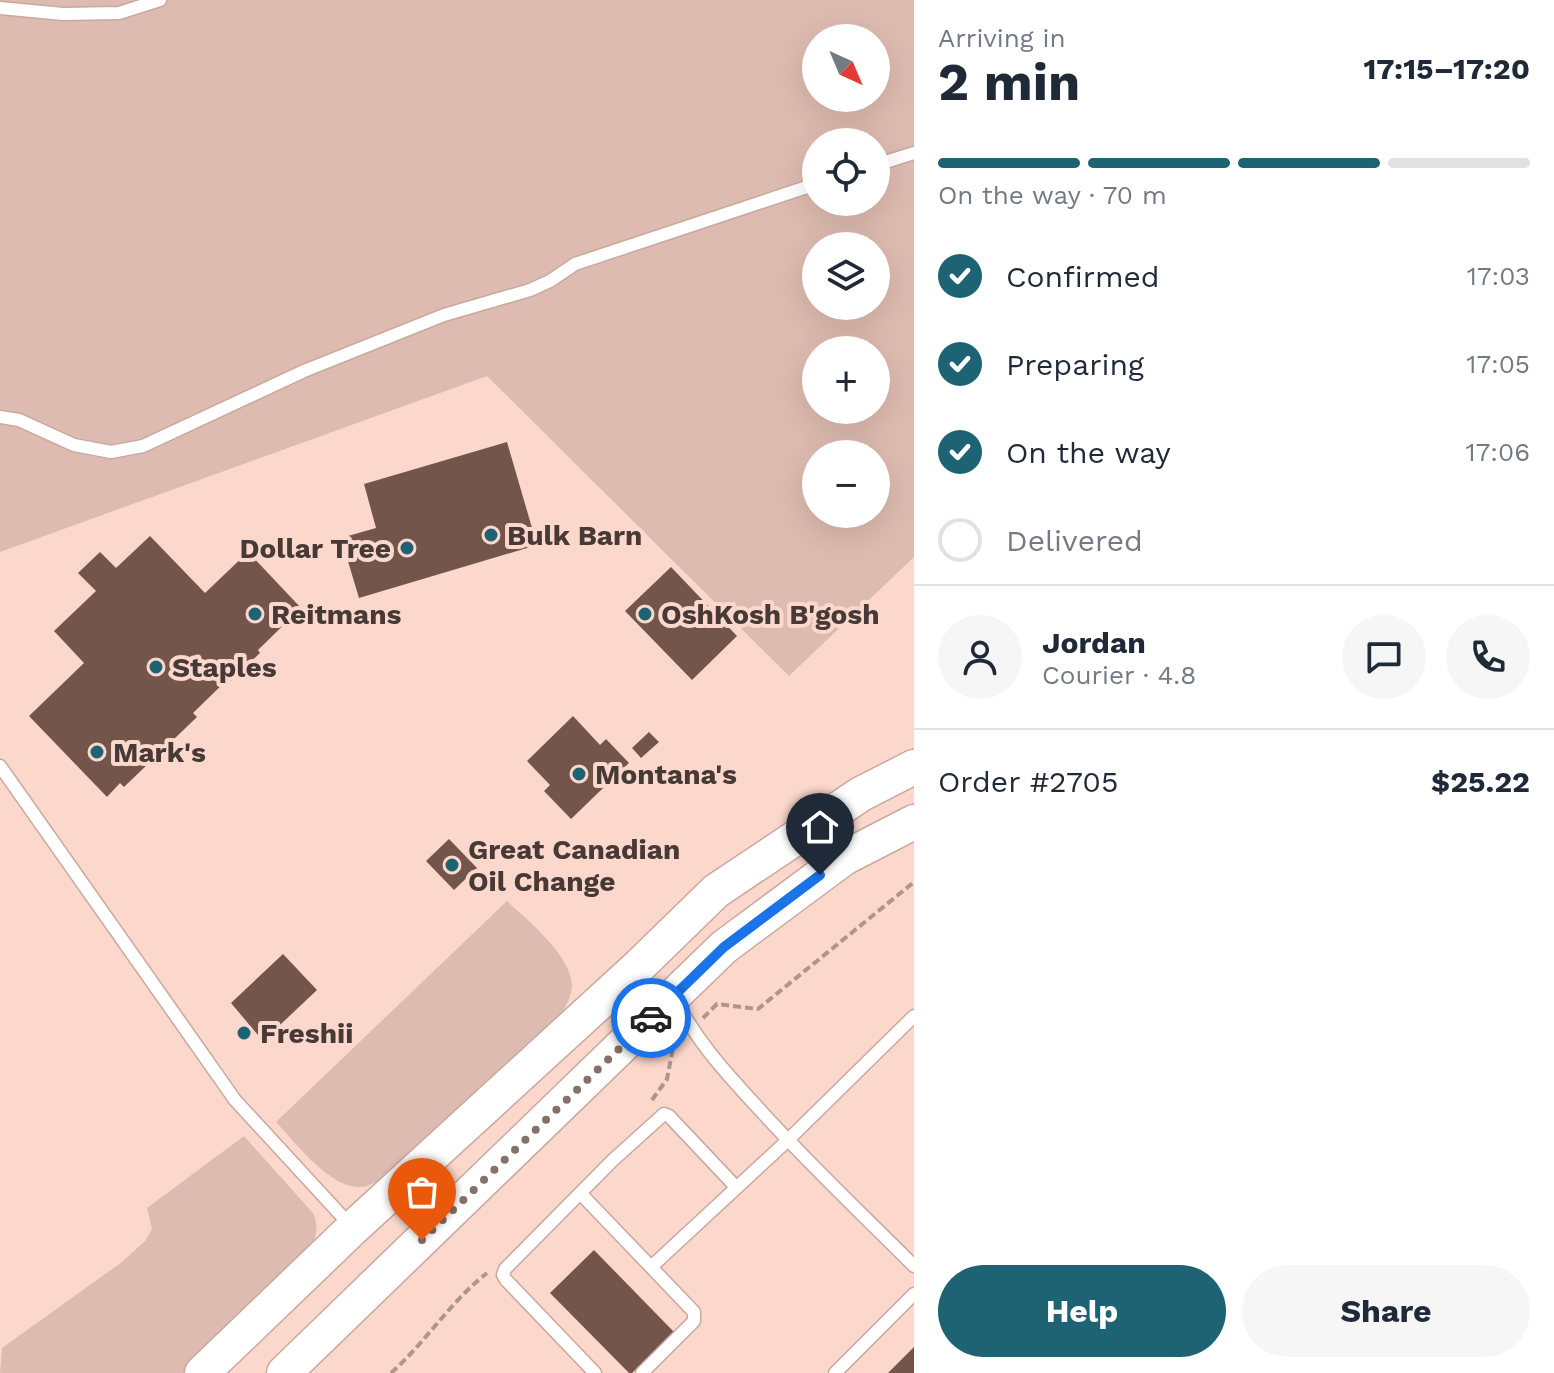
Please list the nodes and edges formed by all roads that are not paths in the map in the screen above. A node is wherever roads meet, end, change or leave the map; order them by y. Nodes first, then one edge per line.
1 (160, 0) edge
2 (0, 8) edge
3 (914, 153) edge
4 (890, 161) edge
5 (802, 189) edge
6 (0, 417) edge
7 (0, 766) edge
8 (914, 767) edge
9 (914, 822) edge
10 (673, 996) junction
11 (914, 1016) edge
12 (788, 1140) junction
13 (736, 1187) junction
14 (580, 1193) junction
15 (353, 1228) junction
16 (914, 1266) edge
17 (651, 1267) junction
18 (914, 1294) edge
19 (202, 1373) edge
20 (284, 1373) edge
21 (595, 1373) edge
22 (642, 1373) edge
23 (835, 1373) edge

1 - 2 lane
3 - 4 lane
5 - 6 lane
7 - 15 lane
8 - 15 main road
9 - 10 main road
10 - 12 lane
10 - 20 main road
11 - 12 lane
12 - 13 lane
12 - 16 lane
13 - 14 lane
13 - 17 lane
14 - 17 lane
14 - 21 lane
15 - 19 main road
17 - 22 lane
18 - 23 lane

